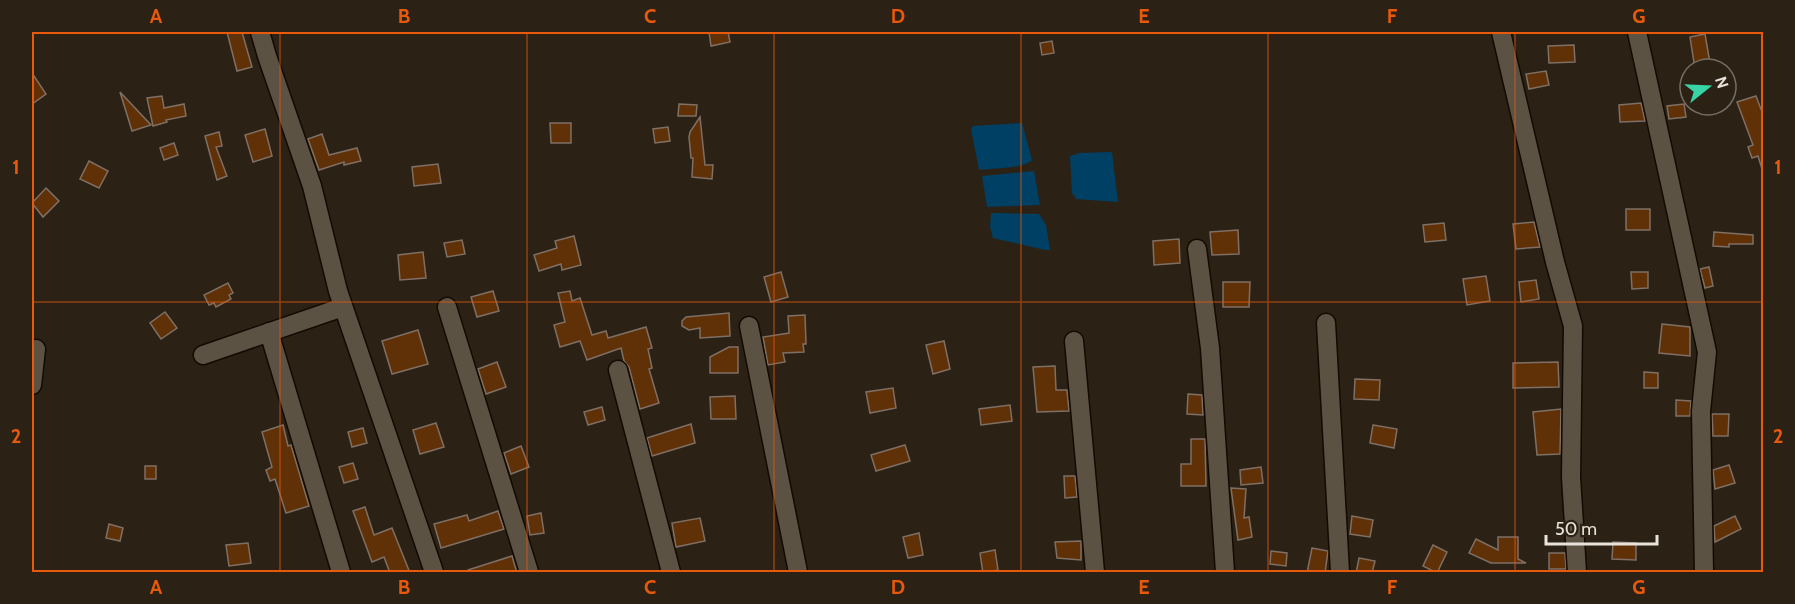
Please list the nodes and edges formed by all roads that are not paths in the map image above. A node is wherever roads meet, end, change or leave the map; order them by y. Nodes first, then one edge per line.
1 (260, 32) edge
2 (1501, 32) edge
3 (1637, 32) edge
4 (1197, 249) dead end
5 (343, 307) junction
6 (447, 307) dead end
7 (1326, 323) dead end
8 (749, 326) dead end
9 (269, 332) junction
10 (1074, 341) dead end
11 (36, 349) dead end
12 (203, 355) dead end
13 (618, 370) dead end
14 (32, 385) edge
15 (341, 573) edge
16 (434, 573) edge
17 (529, 573) edge
18 (671, 573) edge
19 (798, 573) edge
20 (1095, 573) edge
21 (1225, 573) edge
22 (1340, 573) edge
23 (1577, 573) edge
24 (1704, 573) edge

1 - 5 street
2 - 23 street
3 - 24 street
4 - 21 street
5 - 9 street
5 - 16 street
6 - 17 street
7 - 22 street
8 - 19 street
9 - 12 street
9 - 15 street
10 - 20 street
11 - 14 street
13 - 18 street

